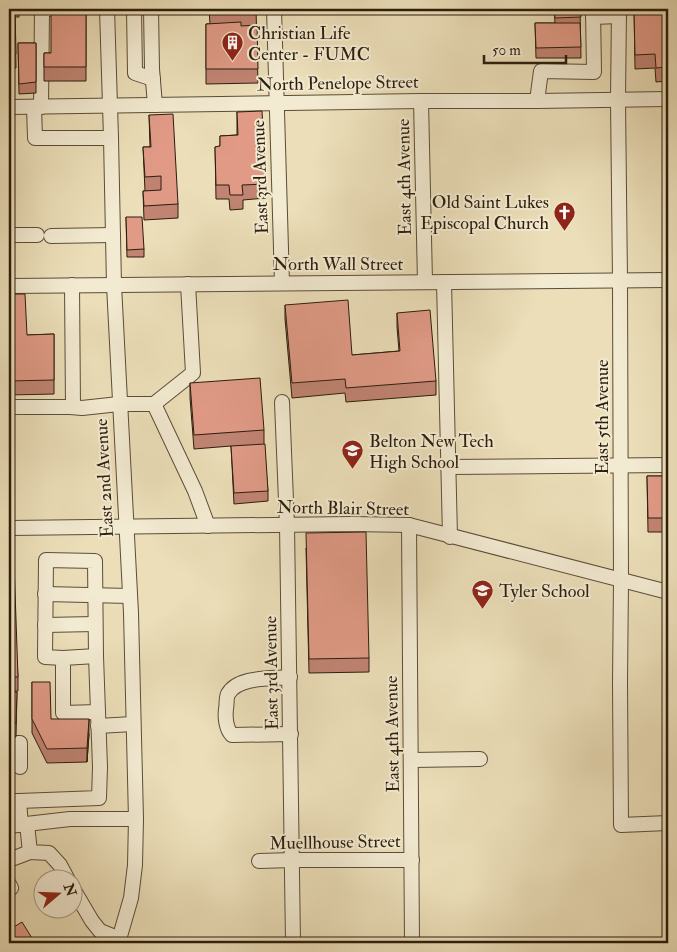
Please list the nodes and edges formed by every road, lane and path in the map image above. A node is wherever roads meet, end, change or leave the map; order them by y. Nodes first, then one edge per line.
1 (67, 9) edge
2 (107, 9) edge
3 (134, 9) edge
4 (151, 9) edge
5 (274, 9) edge
6 (593, 13) edge
7 (619, 13) edge
8 (153, 79) junction
9 (668, 99) edge
10 (618, 100) junction
11 (421, 101) junction
12 (537, 101) junction
13 (276, 103) junction
14 (110, 105) junction
15 (155, 105) junction
16 (9, 107) edge
17 (37, 107) junction
18 (111, 138) junction
19 (9, 235) edge
20 (37, 235) dead end
21 (113, 235) junction
22 (51, 236) dead end
23 (620, 280) junction
24 (668, 280) edge
25 (425, 282) junction
26 (444, 282) junction
27 (282, 283) junction
28 (188, 284) junction
29 (72, 285) junction
30 (114, 285) junction
31 (9, 286) edge
32 (282, 402) dead end
33 (119, 404) junction
34 (154, 404) junction
35 (9, 407) edge
36 (73, 407) junction
37 (668, 465) edge
38 (621, 466) junction
39 (448, 467) junction
40 (287, 525) junction
41 (409, 525) junction
42 (208, 526) junction
43 (125, 527) junction
44 (9, 528) edge
45 (450, 537) junction
46 (621, 581) junction
47 (668, 592) edge
48 (45, 594) junction
49 (95, 594) junction
50 (130, 596) junction
51 (45, 624) junction
52 (96, 624) junction
53 (96, 656) junction
54 (63, 658) junction
55 (290, 678) junction
56 (98, 719) junction
57 (134, 724) junction
58 (291, 734) junction
59 (9, 743) edge
60 (480, 759) dead end
61 (411, 760) junction
62 (20, 767) dead end
63 (14, 801) edge
64 (136, 819) junction
65 (668, 823) edge
66 (19, 825) edge
67 (30, 852) junction
68 (9, 860) edge
69 (293, 860) junction
70 (412, 860) junction
71 (259, 861) dead end
72 (63, 870) edge
73 (9, 884) edge
74 (9, 890) edge
75 (82, 904) edge
76 (119, 941) edge
77 (293, 943) edge
78 (412, 943) edge

1 - 17 street
2 - 14 street, East 2nd Avenue
3 - 8 street
4 - 8 street
5 - 13 street, East 3rd Avenue
6 - 7 street
6 - 12 street
7 - 10 street, East 5th Avenue
8 - 15 street
9 - 10 street, North Penelope Street
10 - 12 street, North Penelope Street
10 - 23 street, East 5th Avenue
11 - 12 street, North Penelope Street
11 - 13 street, North Penelope Street
11 - 25 street, East 4th Avenue
13 - 15 street, North Penelope Street
13 - 27 street, East 3rd Avenue
14 - 15 street, North Penelope Street
14 - 17 street, North Penelope Street
14 - 18 street, East 2nd Avenue
16 - 17 street, North Penelope Street
17 - 18 street
18 - 21 street, East 2nd Avenue
19 - 20 street
21 - 22 street
21 - 30 street, East 2nd Avenue
23 - 24 street, North Wall Street
23 - 26 street, North Wall Street
23 - 38 street, East 5th Avenue
25 - 26 street, North Wall Street
25 - 27 street, North Wall Street
26 - 39 street
27 - 28 street, North Wall Street
28 - 30 street, North Wall Street
28 - 34 street
29 - 30 street, North Wall Street
29 - 31 street, North Wall Street
29 - 36 street
30 - 33 street, East 2nd Avenue
32 - 40 street, East 3rd Avenue
33 - 34 street
33 - 36 street
33 - 43 street, East 2nd Avenue
34 - 42 street
35 - 36 street
37 - 38 street
38 - 39 street
38 - 46 street, East 5th Avenue
39 - 45 street
40 - 41 street, North Blair Street
40 - 42 street, North Blair Street
40 - 55 street, East 3rd Avenue
41 - 45 street, North Blair Street
41 - 61 street, East 4th Avenue
42 - 43 street, North Blair Street
43 - 44 street, North Blair Street
43 - 50 street, East 2nd Avenue
45 - 46 street, North Blair Street
46 - 47 street, North Blair Street
46 - 65 street, East 5th Avenue
48 - 49 street
48 - 49 street
48 - 51 street
49 - 50 street
49 - 52 street
50 - 57 street, East 2nd Avenue
51 - 52 street
51 - 54 street
52 - 53 street
53 - 54 street
53 - 56 street
54 - 56 street
55 - 58 street, East 3rd Avenue
55 - 58 street
56 - 57 street
56 - 63 street
57 - 64 street, East 2nd Avenue
58 - 69 street, East 3rd Avenue
59 - 62 street
60 - 61 street
61 - 70 street, East 4th Avenue
63 - 66 street
64 - 66 street
64 - 76 street, East 2nd Avenue
66 - 67 street
67 - 68 street
67 - 72 street
69 - 70 street, Muellhouse Street
69 - 71 street, Muellhouse Street
69 - 77 street, East 3rd Avenue
70 - 78 street, East 4th Avenue
73 - 74 street
75 - 76 street

